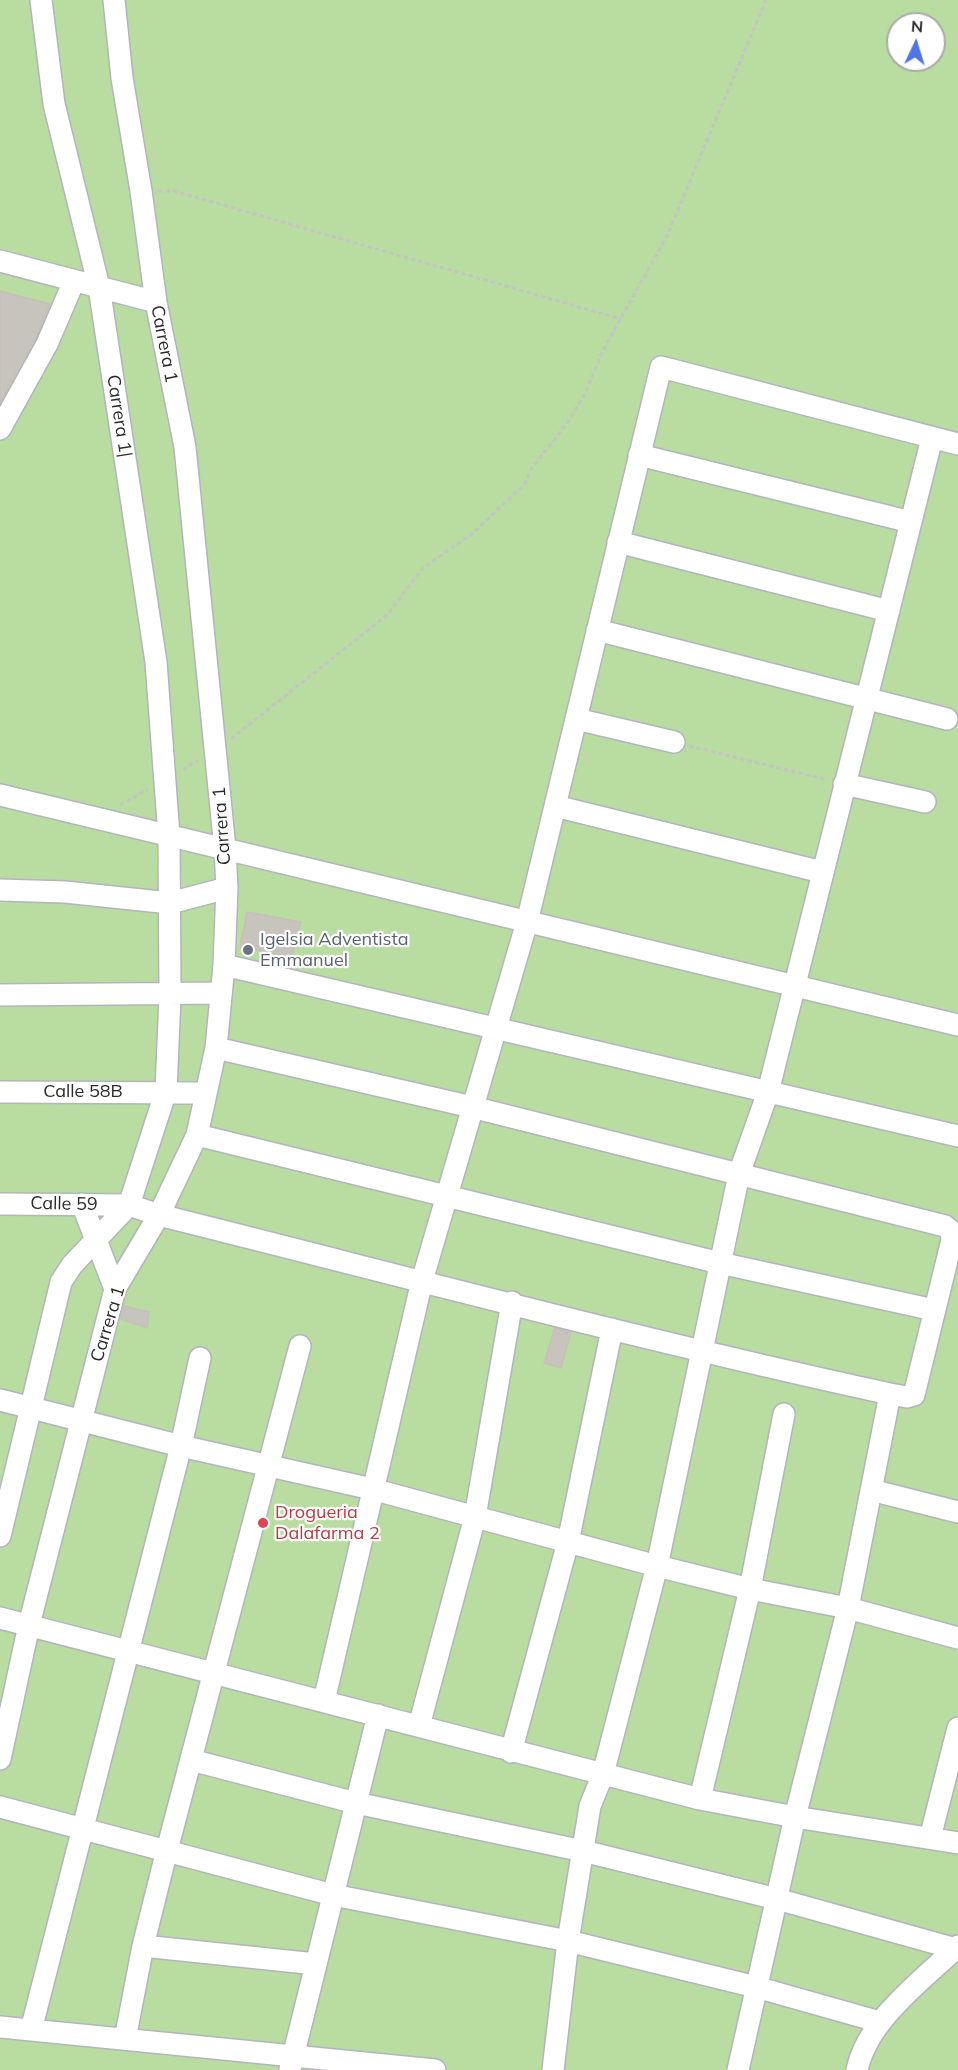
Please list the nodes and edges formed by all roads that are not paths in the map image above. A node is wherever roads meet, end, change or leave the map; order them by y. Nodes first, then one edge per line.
1 (41, 0) edge
2 (114, 0) edge
3 (0, 261) edge
4 (74, 281) junction
5 (99, 287) junction
6 (156, 302) junction
7 (0, 429) edge
8 (932, 438) junction
9 (958, 444) edge
10 (639, 455) junction
11 (911, 522) junction
12 (618, 542) junction
13 (889, 611) junction
14 (597, 630) junction
15 (867, 697) junction
16 (576, 719) junction
17 (947, 719) dead end
18 (674, 742) road end
19 (844, 784) junction
20 (0, 795) edge
21 (925, 802) dead end
22 (555, 806) junction
23 (169, 836) junction
24 (225, 849) junction
25 (822, 872) junction
26 (227, 888) junction
27 (0, 890) edge
28 (170, 903) junction
29 (527, 922) junction
30 (224, 965) junction
31 (794, 986) junction
32 (221, 993) junction
33 (0, 995) edge
34 (170, 996) junction
35 (958, 1025) edge
36 (496, 1028) junction
37 (216, 1047) junction
38 (166, 1091) junction
39 (0, 1092) edge
40 (768, 1092) junction
41 (206, 1093) junction
42 (472, 1107) junction
43 (197, 1135) junction
44 (958, 1136) edge
45 (739, 1174) junction
46 (446, 1195) junction
47 (0, 1204) edge
48 (82, 1204) junction
49 (129, 1205) junction
50 (159, 1215) junction
51 (96, 1240) junction
52 (720, 1263) junction
53 (422, 1281) junction
54 (115, 1289) junction
55 (512, 1302) junction
56 (934, 1310) junction
57 (612, 1329) junction
58 (300, 1346) dead end
59 (700, 1353) junction
60 (200, 1358) dead end
61 (890, 1394) junction
62 (0, 1400) edge
63 (31, 1408) junction
64 (784, 1414) dead end
65 (80, 1420) junction
66 (182, 1446) junction
67 (270, 1464) junction
68 (372, 1489) junction
69 (871, 1490) junction
70 (958, 1512) edge
71 (474, 1517) junction
72 (0, 1536) edge
73 (568, 1542) junction
74 (657, 1566) junction
75 (750, 1589) junction
76 (848, 1608) junction
77 (0, 1618) edge
78 (29, 1625) junction
79 (958, 1638) edge
80 (128, 1651) junction
81 (215, 1673) junction
82 (324, 1701) junction
83 (378, 1715) junction
84 (419, 1726) junction
85 (958, 1728) edge
86 (511, 1752) junction
87 (0, 1759) edge
88 (191, 1760) junction
89 (603, 1774) junction
90 (700, 1799) junction
91 (356, 1803) junction
92 (0, 1807) edge
93 (795, 1817) junction
94 (82, 1828) junction
95 (930, 1838) junction
96 (958, 1843) edge
97 (166, 1850) junction
98 (583, 1851) junction
99 (333, 1895) junction
100 (777, 1899) junction
101 (568, 1941) junction
102 (142, 1946) junction
103 (957, 1948) edge
104 (316, 1964) junction
105 (756, 1987) junction
106 (880, 2022) junction
107 (0, 2026) edge
108 (31, 2030) junction
109 (125, 2039) junction
110 (292, 2063) edge
111 (435, 2070) edge
112 (553, 2070) edge
113 (738, 2070) edge
114 (857, 2070) edge

1 - 5 street, Carrera 1|
2 - 6 street, Carrera 1
3 - 4 street
4 - 5 street
4 - 7 street
5 - 6 street
5 - 23 street, Carrera 1|
6 - 24 street, Carrera 1
8 - 9 street
8 - 10 street
8 - 11 street
10 - 11 street
10 - 12 street
11 - 13 street
12 - 13 street
12 - 14 street
13 - 15 street
14 - 15 street
14 - 16 street
15 - 17 street
15 - 19 street
16 - 18 street
16 - 22 street
19 - 21 street
19 - 25 street
20 - 23 street
22 - 25 street
22 - 29 street
23 - 24 street
23 - 28 street, Carrera 1|
24 - 26 street, Carrera 1
24 - 29 street
25 - 31 street
26 - 28 street
26 - 30 street, Carrera 1
27 - 28 street
28 - 34 street, Carrera 1|
29 - 31 street
29 - 36 street
30 - 32 street, Carrera 1
30 - 36 street
31 - 35 street
31 - 40 street
32 - 34 street
32 - 37 street, Carrera 1
33 - 34 street
34 - 38 street, Carrera 1|
36 - 40 street
36 - 42 street
37 - 41 street, Carrera 1
37 - 42 street
38 - 39 street, Calle 58B
38 - 41 street, Calle 58B
38 - 49 street, Carrera 1|
40 - 44 street
40 - 45 street
41 - 43 street, Carrera 1
42 - 45 street
42 - 46 street
43 - 46 street
43 - 50 street, Carrera 1
45 - 52 street
45 - 56 street
46 - 52 street
46 - 53 street
47 - 48 street, Calle 59
48 - 49 street, Calle 59
48 - 51 street
49 - 50 street, Calle 59
49 - 51 street
50 - 53 street, Calle 59
50 - 54 street, Carrera 1
51 - 54 street
51 - 63 street
52 - 56 street
52 - 59 street
53 - 55 street, Calle 59
53 - 68 street
54 - 65 street, Carrera 1
55 - 57 street, Calle 59
55 - 71 street
56 - 61 street
57 - 59 street, Calle 59
57 - 73 street
58 - 67 street
59 - 61 street, Calle 59
59 - 74 street
60 - 66 street
61 - 69 street
62 - 63 street
63 - 65 street
63 - 72 street
64 - 75 street
65 - 66 street
65 - 78 street, Carrera 1
66 - 67 street
66 - 80 street
67 - 68 street
67 - 81 street
68 - 71 street
68 - 82 street
69 - 70 street
69 - 76 street
71 - 73 street
71 - 84 street
73 - 74 street
73 - 86 street
74 - 75 street
74 - 89 street
75 - 76 street
75 - 90 street
76 - 79 street
76 - 93 street
77 - 78 street
78 - 80 street
78 - 87 street, Carrera 1
80 - 81 street
80 - 94 street
81 - 82 street
81 - 88 street
82 - 83 street
83 - 84 street
83 - 91 street
84 - 86 street
85 - 95 street
86 - 89 street
88 - 91 street
88 - 97 street
89 - 90 street
89 - 98 street
90 - 93 street
91 - 98 street
91 - 99 street
92 - 94 street
93 - 95 street
93 - 100 street
94 - 97 street
94 - 108 street
95 - 96 street
97 - 99 street
97 - 102 street
98 - 100 street
98 - 101 street
99 - 101 street
99 - 104 street
100 - 103 street
100 - 105 street
101 - 105 street
101 - 112 street
102 - 104 street
102 - 109 street
103 - 106 street
104 - 110 street
105 - 106 street
105 - 113 street
106 - 114 street
107 - 108 street
108 - 109 street
109 - 110 street
110 - 111 street

